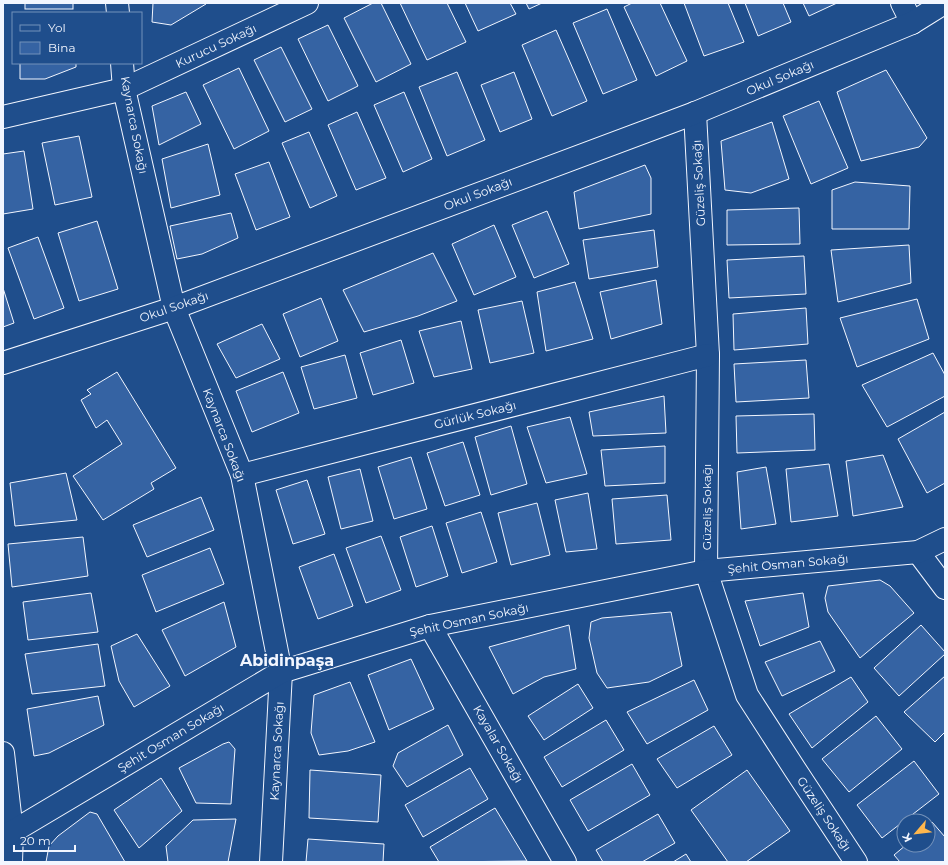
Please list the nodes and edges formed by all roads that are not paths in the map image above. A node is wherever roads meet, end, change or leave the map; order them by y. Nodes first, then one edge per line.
1 (307, 3) edge
2 (902, 3) edge
3 (944, 3) edge
4 (912, 23) junction
5 (122, 64) edge
6 (124, 90) junction
7 (695, 113) junction
8 (3, 117) edge
9 (174, 308) junction
10 (708, 355) junction
11 (3, 364) edge
12 (242, 475) junction
13 (945, 539) edge
14 (918, 552) junction
15 (706, 571) junction
16 (945, 588) edge
17 (430, 626) junction
18 (281, 672) junction
19 (3, 753) edge
20 (7, 833) edge
21 (11, 862) edge
22 (271, 862) edge
23 (566, 862) edge
24 (856, 862) edge

1 - 6 street, Kurucu Sokağı
2 - 4 street
3 - 4 street, Okul Sokağı
4 - 7 street, Okul Sokağı
5 - 6 street, Kaynarca Sokağı
6 - 8 street, Kurucu Sokağı
6 - 9 street, Kaynarca Sokağı
7 - 9 street, Okul Sokağı
7 - 10 street, Güzeliş Sokağı
9 - 11 street, Okul Sokağı
9 - 12 street, Kaynarca Sokağı
10 - 12 street, Gürlük Sokağı
10 - 15 street, Güzeliş Sokağı
12 - 18 street, Kaynarca Sokağı
13 - 14 street, Şehit Osman Sokağı
14 - 15 street, Şehit Osman Sokağı
14 - 16 street
15 - 17 street, Şehit Osman Sokağı
15 - 24 street, Güzeliş Sokağı
17 - 18 street, Şehit Osman Sokağı
17 - 23 street, Kayalar Sokağı
18 - 20 street, Şehit Osman Sokağı
18 - 22 street, Kaynarca Sokağı
19 - 20 street
20 - 21 street

